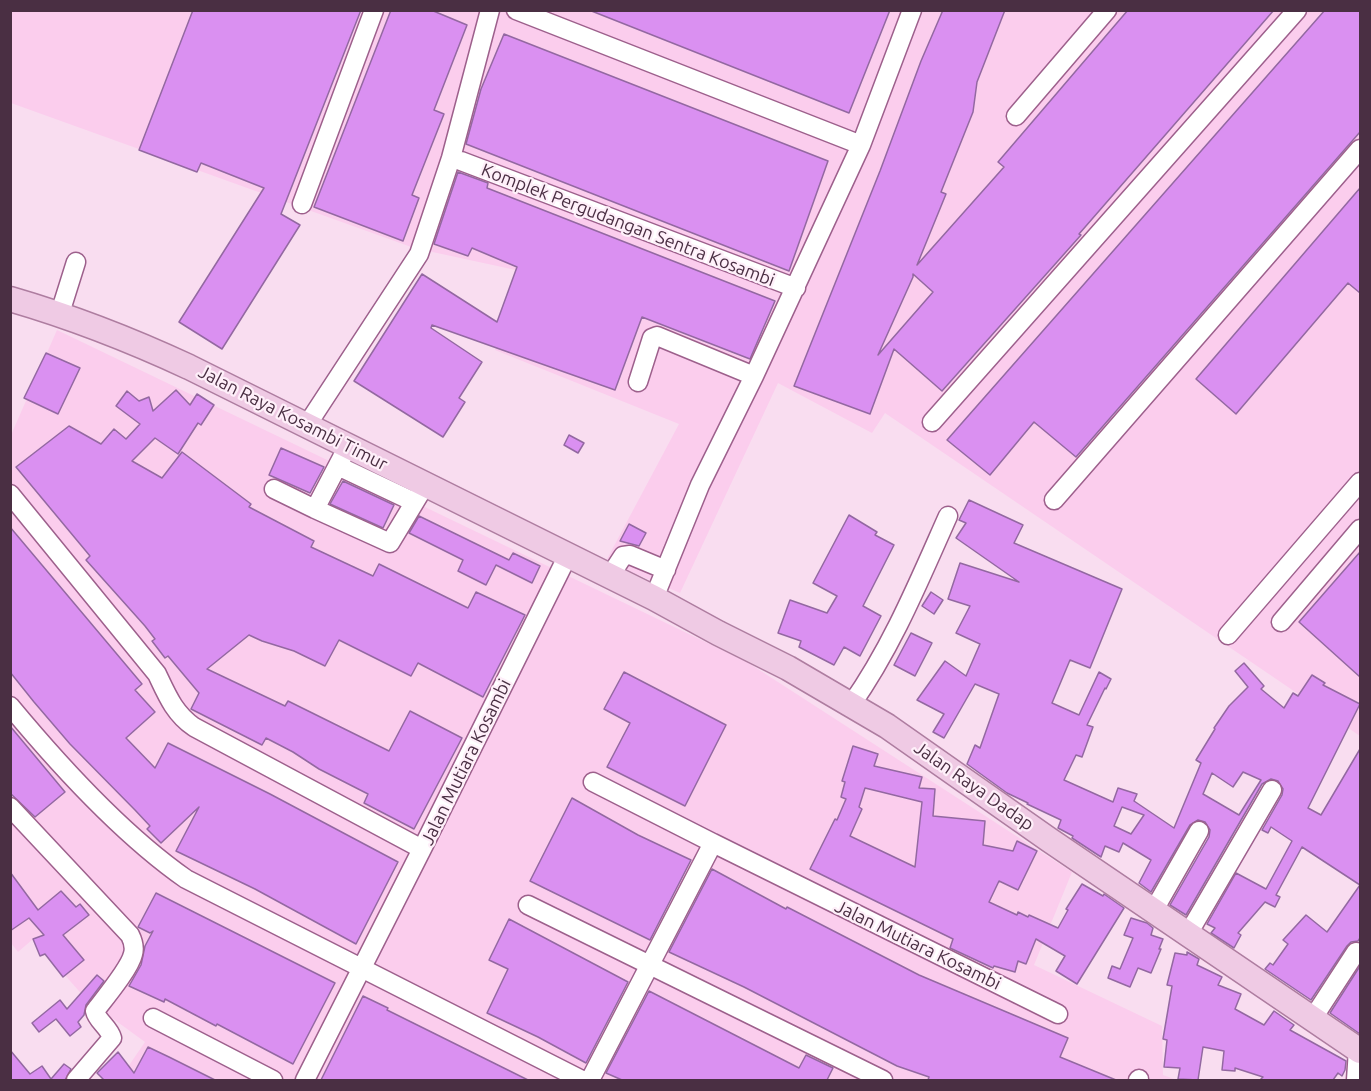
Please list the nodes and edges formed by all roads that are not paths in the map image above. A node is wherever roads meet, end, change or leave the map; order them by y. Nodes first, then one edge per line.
1 (374, 10) edge
2 (490, 10) edge
3 (516, 10) edge
4 (912, 10) edge
5 (1107, 10) edge
6 (1297, 10) edge
7 (1016, 116) dead end
8 (861, 145) junction
9 (1360, 148) edge
10 (461, 161) dead end
11 (302, 204) dead end
12 (76, 262) dead end
13 (795, 288) junction
14 (10, 299) edge
15 (60, 313) junction
16 (754, 376) junction
17 (638, 382) dead end
18 (932, 422) dead end
19 (307, 425) junction
20 (343, 456) junction
21 (1360, 482) edge
22 (274, 489) dead end
23 (10, 494) edge
24 (419, 494) junction
25 (1054, 500) dead end
26 (315, 509) junction
27 (948, 516) dead end
28 (1360, 529) edge
29 (565, 562) junction
30 (666, 570) junction
31 (610, 576) junction
32 (654, 598) junction
33 (1281, 622) dead end
34 (1228, 635) dead end
35 (851, 705) junction
36 (10, 706) edge
37 (593, 782) dead end
38 (1272, 790) dead end
39 (10, 807) edge
40 (1199, 831) dead end
41 (713, 843) junction
42 (422, 849) junction
43 (528, 905) dead end
44 (1154, 910) junction
45 (1188, 934) junction
46 (1356, 952) dead end
47 (649, 965) junction
48 (363, 968) junction
49 (1058, 1014) dead end
50 (153, 1018) dead end
51 (1313, 1018) junction
52 (1359, 1050) edge
53 (76, 1080) edge
54 (273, 1080) edge
55 (305, 1080) edge
56 (582, 1080) edge
57 (590, 1080) edge
58 (883, 1080) edge
59 (1356, 1080) edge

1 - 11 street
2 - 19 street
3 - 8 street
4 - 8 street, Komplek Pergudangan Sentra Kosambi
5 - 7 street
6 - 18 street
8 - 13 street, Komplek Pergudangan Sentra Kosambi
9 - 25 street
10 - 13 street, Komplek Pergudangan Sentra Kosambi
12 - 15 street
13 - 16 street, Komplek Pergudangan Sentra Kosambi
14 - 15 main road, Jalan Raya Kosambi Timur
15 - 19 main road, Jalan Raya Kosambi Timur
16 - 17 street
16 - 30 street, Komplek Pergudangan Sentra Kosambi
19 - 20 main road, Jalan Raya Kosambi Timur
20 - 24 main road, Jalan Raya Kosambi Timur
20 - 26 street
21 - 34 street
22 - 26 street
23 - 42 street
24 - 26 street
24 - 29 main road, Jalan Raya Kosambi Timur
27 - 35 street
28 - 33 street
29 - 31 main road, Jalan Raya Dadap
29 - 42 street, Jalan Mutiara Kosambi
30 - 31 street
30 - 32 street, Komplek Pergudangan Sentra Kosambi
31 - 32 main road, Jalan Raya Dadap
32 - 35 main road, Jalan Raya Dadap
35 - 44 main road, Jalan Raya Dadap
36 - 48 street
37 - 41 street, Jalan Mutiara Kosambi
38 - 45 street
39 - 53 street
40 - 44 street
41 - 47 street
41 - 49 street, Jalan Mutiara Kosambi
42 - 48 street, Jalan Mutiara Kosambi
43 - 47 street
44 - 45 main road, Jalan Raya Dadap
45 - 51 main road, Jalan Raya Dadap
46 - 51 street
47 - 57 street
47 - 58 street
48 - 55 street, Jalan Mutiara Kosambi
48 - 56 street
50 - 54 street
51 - 52 main road, Jalan Raya Dadap
52 - 59 street

